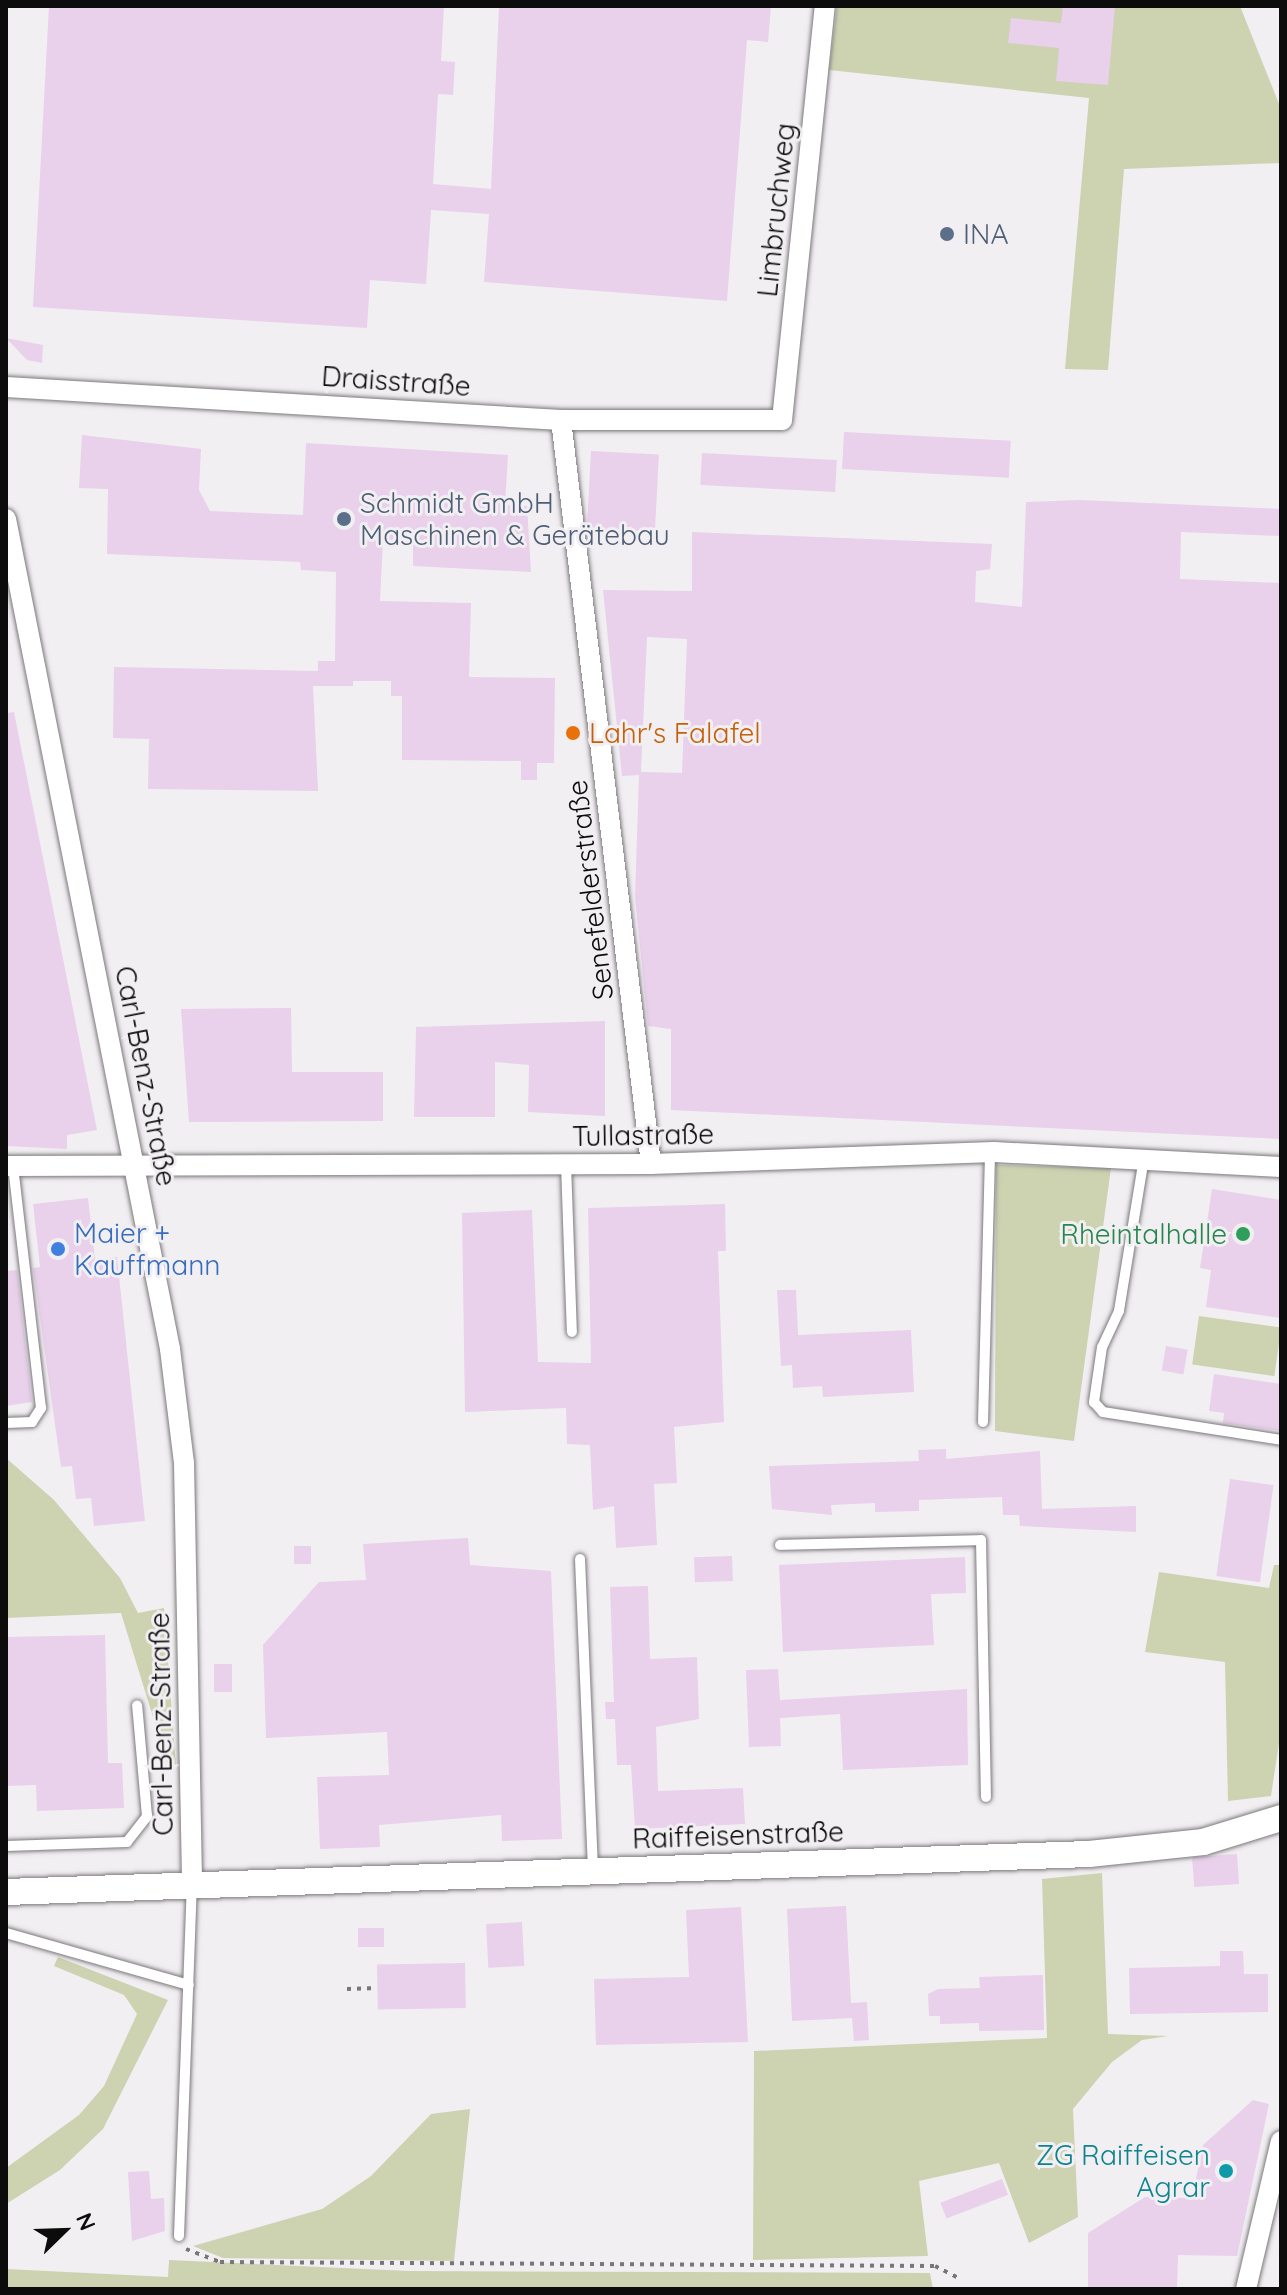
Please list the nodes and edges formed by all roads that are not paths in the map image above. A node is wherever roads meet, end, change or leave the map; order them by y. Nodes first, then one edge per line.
1 (825, 6) edge
2 (6, 387) edge
3 (561, 420) junction
4 (782, 420) joint
5 (6, 519) edge
6 (990, 1152) junction
7 (1145, 1156) junction
8 (135, 1164) junction
9 (566, 1164) junction
10 (651, 1164) junction
11 (10, 1166) edge
12 (1281, 1167) edge
13 (572, 1332) dead end
14 (983, 1422) dead end
15 (6, 1423) edge
16 (1281, 1440) edge
17 (780, 1545) dead end
18 (580, 1559) dead end
19 (137, 1705) dead end
20 (986, 1797) dead end
21 (1281, 1818) edge
22 (6, 1846) edge
23 (593, 1871) junction
24 (192, 1889) junction
25 (6, 1892) edge
26 (6, 1933) edge
27 (189, 1985) junction
28 (1281, 2141) edge
29 (179, 2236) road end
30 (1246, 2289) edge

1 - 4 street, Limbruchweg
2 - 3 street, Draisstraße
3 - 4 street, Draisstraße
3 - 10 street, Senefelderstraße
5 - 8 street, Carl-Benz-Straße
6 - 7 street, Tullastraße
6 - 10 street, Tullastraße
6 - 14 lane
7 - 12 street, Tullastraße
7 - 16 lane
8 - 9 street, Tullastraße
8 - 11 street, Tullastraße
8 - 24 street, Carl-Benz-Straße
9 - 10 street, Tullastraße
9 - 13 lane
11 - 15 lane
17 - 20 lane
18 - 23 lane
19 - 22 lane
21 - 23 street, Raiffeisenstraße
23 - 24 street, Raiffeisenstraße
24 - 25 street, Raiffeisenstraße
24 - 27 lane
26 - 27 lane
27 - 29 lane
28 - 30 street

